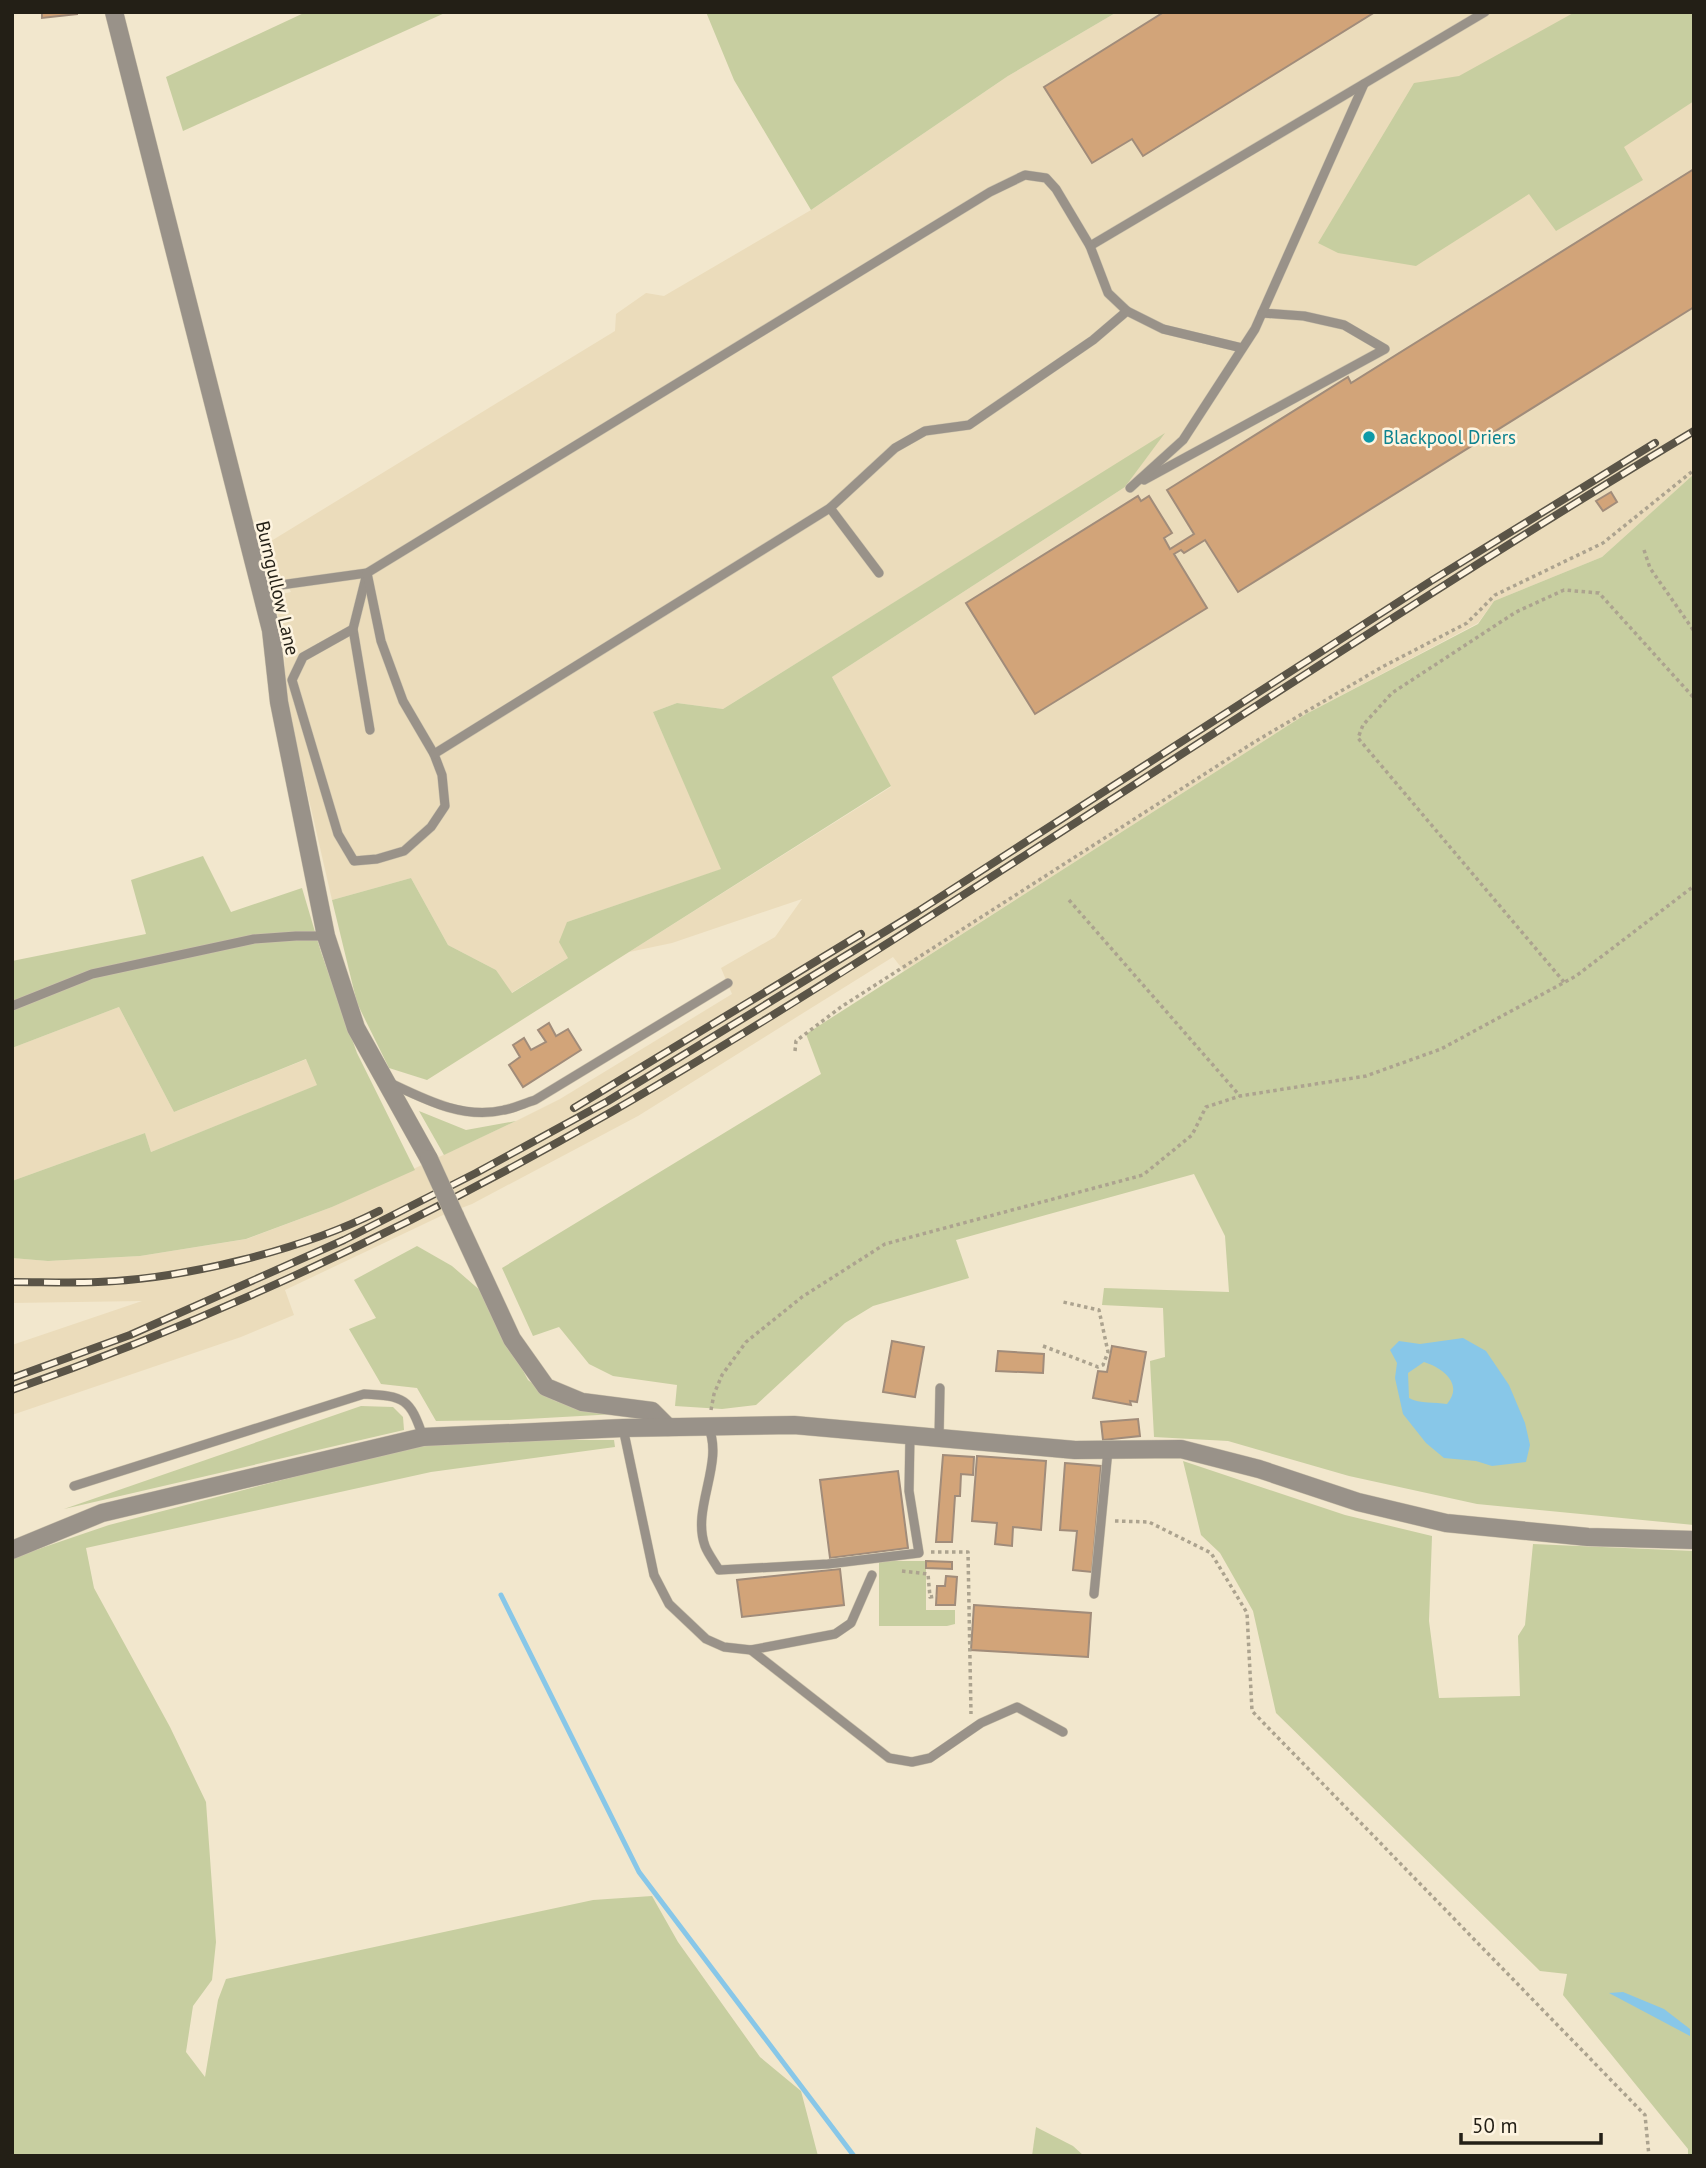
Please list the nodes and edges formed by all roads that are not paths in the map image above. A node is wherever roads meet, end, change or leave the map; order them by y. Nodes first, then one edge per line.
1 (114, 12) edge
2 (1485, 12) edge
3 (1364, 84) junction
4 (1090, 246) junction
5 (1127, 311) junction
6 (1262, 313) junction
7 (1242, 348) junction
8 (830, 508) junction
9 (367, 573) junction
10 (878, 573) dead end
11 (259, 588) junction
12 (354, 629) junction
13 (370, 730) dead end
14 (434, 754) junction
15 (326, 936) junction
16 (728, 984) dead end
17 (12, 1006) edge
18 (385, 1080) junction
19 (940, 1388) dead end
20 (668, 1426) junction
21 (708, 1426) junction
22 (624, 1428) junction
23 (910, 1435) junction
24 (424, 1437) junction
25 (939, 1437) junction
26 (1108, 1450) junction
27 (74, 1486) dead end
28 (1694, 1540) edge
29 (12, 1550) edge
30 (873, 1575) road end
31 (1094, 1594) dead end
32 (751, 1650) junction
33 (1063, 1732) dead end

1 - 11 street, Burngullow Lane
2 - 3 lane
3 - 4 lane
3 - 6 lane
4 - 5 lane
4 - 9 lane
5 - 7 lane
5 - 8 lane
6 - 7 lane
6 - 7 lane
8 - 10 lane
8 - 14 lane
9 - 11 lane
9 - 12 lane
9 - 14 lane
11 - 15 street, Burngullow Lane
12 - 13 lane
12 - 14 lane
15 - 17 lane
15 - 18 street, Burngullow Lane
16 - 18 lane
18 - 20 street, Burngullow Lane, bridge
19 - 25 lane
20 - 21 street
20 - 22 street
21 - 23 street
21 - 23 lane
22 - 24 street
22 - 32 lane
23 - 25 street
24 - 27 lane
24 - 29 street
25 - 26 street
26 - 28 street
26 - 31 lane
30 - 32 lane
32 - 33 lane

